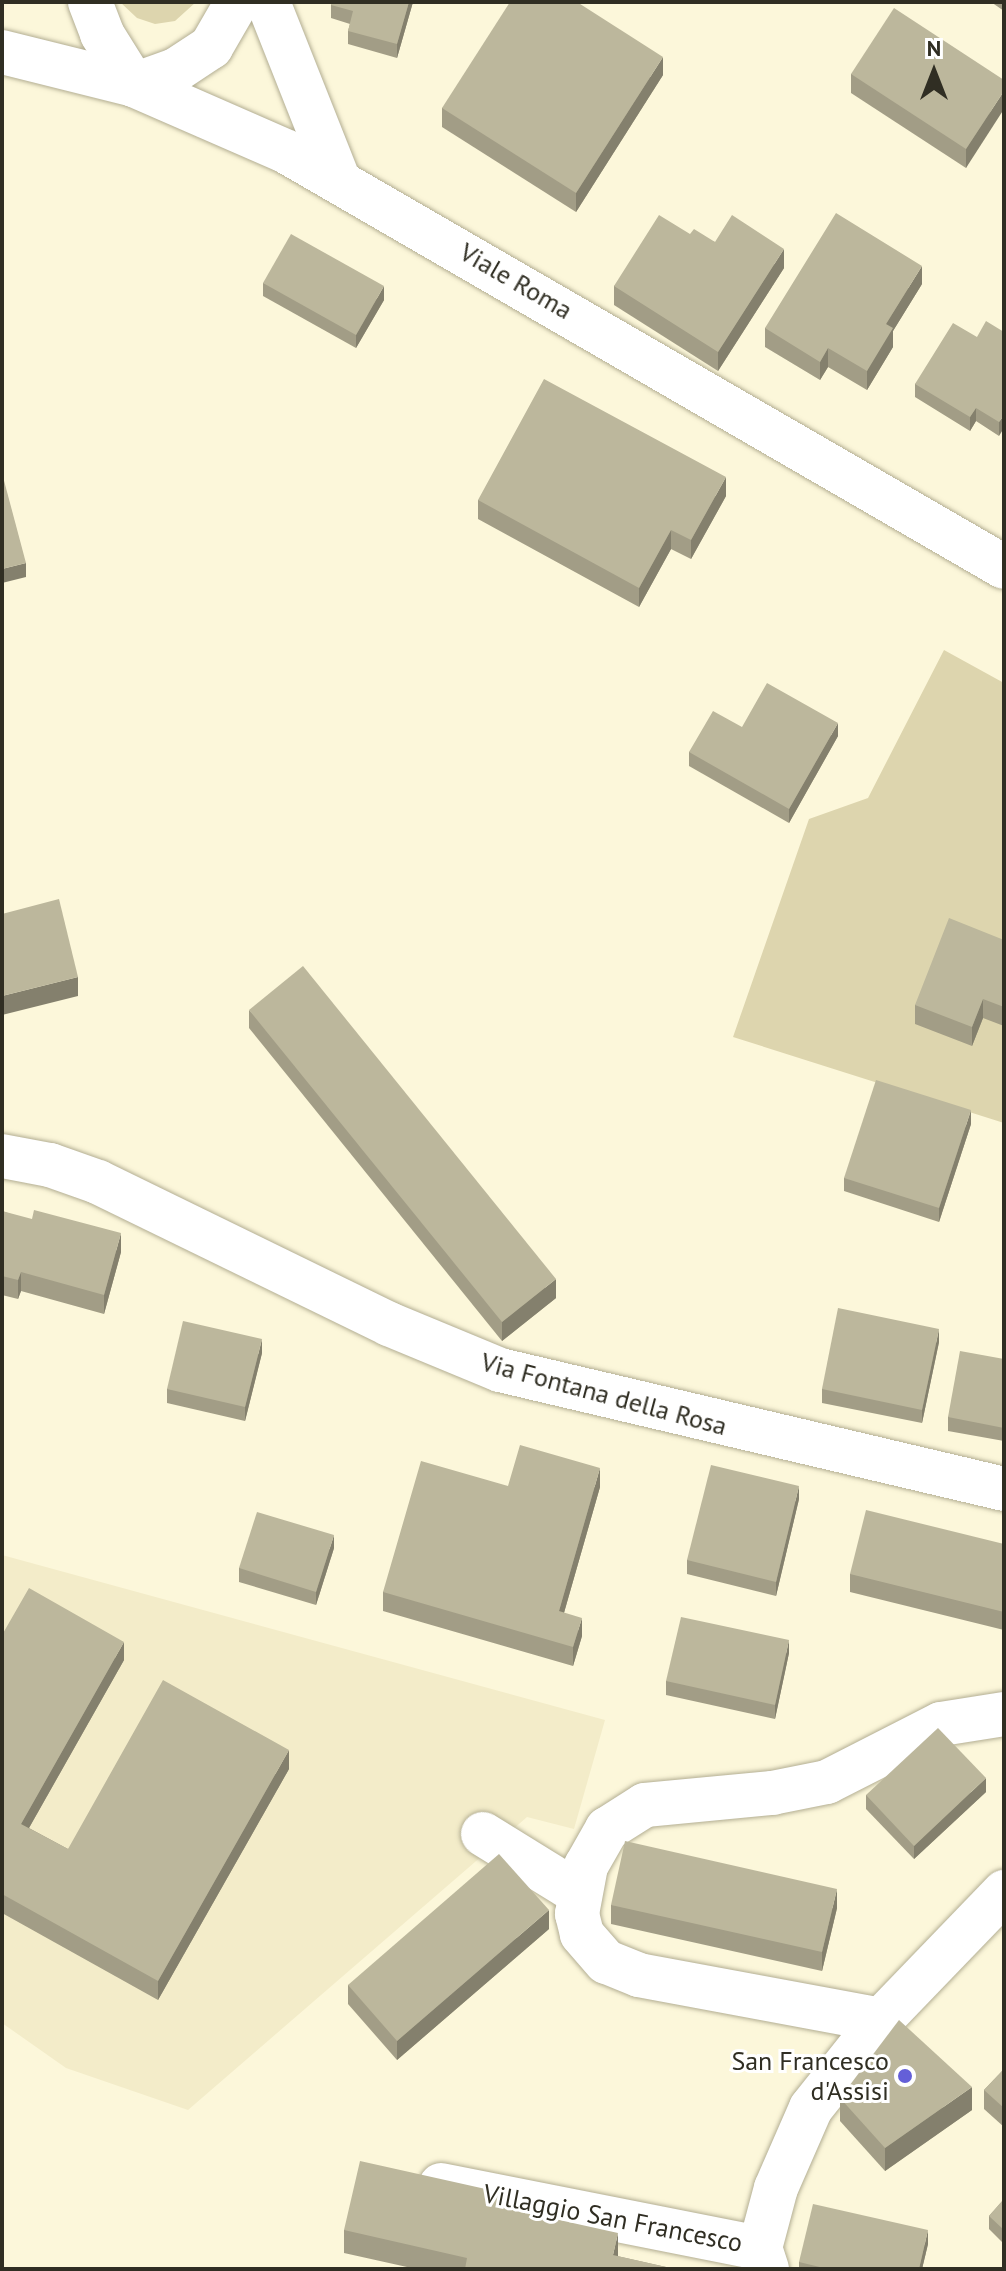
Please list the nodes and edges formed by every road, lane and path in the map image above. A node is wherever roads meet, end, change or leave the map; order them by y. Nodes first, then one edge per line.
1 (90, 2) edge
2 (237, 2) edge
3 (268, 2) edge
4 (2, 52) edge
5 (134, 85) junction
6 (338, 179) junction
7 (1004, 567) edge
8 (2, 1156) edge
9 (1004, 1489) edge
10 (1004, 1714) edge
11 (483, 1834) dead end
12 (577, 1892) junction
13 (1004, 1892) edge
14 (881, 2020) junction
15 (402, 2177) edge
16 (764, 2258) edge

1 - 5 main road
2 - 5 main road
3 - 6 main road
4 - 5 main road, Viale Roma
5 - 6 main road, Viale Roma
6 - 7 main road, Viale Roma
8 - 9 main road, Via Fontana della Rosa
10 - 12 main road
11 - 12 main road
12 - 14 main road
13 - 14 main road, Villaggio San Francesco
14 - 16 main road, Villaggio San Francesco
15 - 16 main road, Villaggio San Francesco

